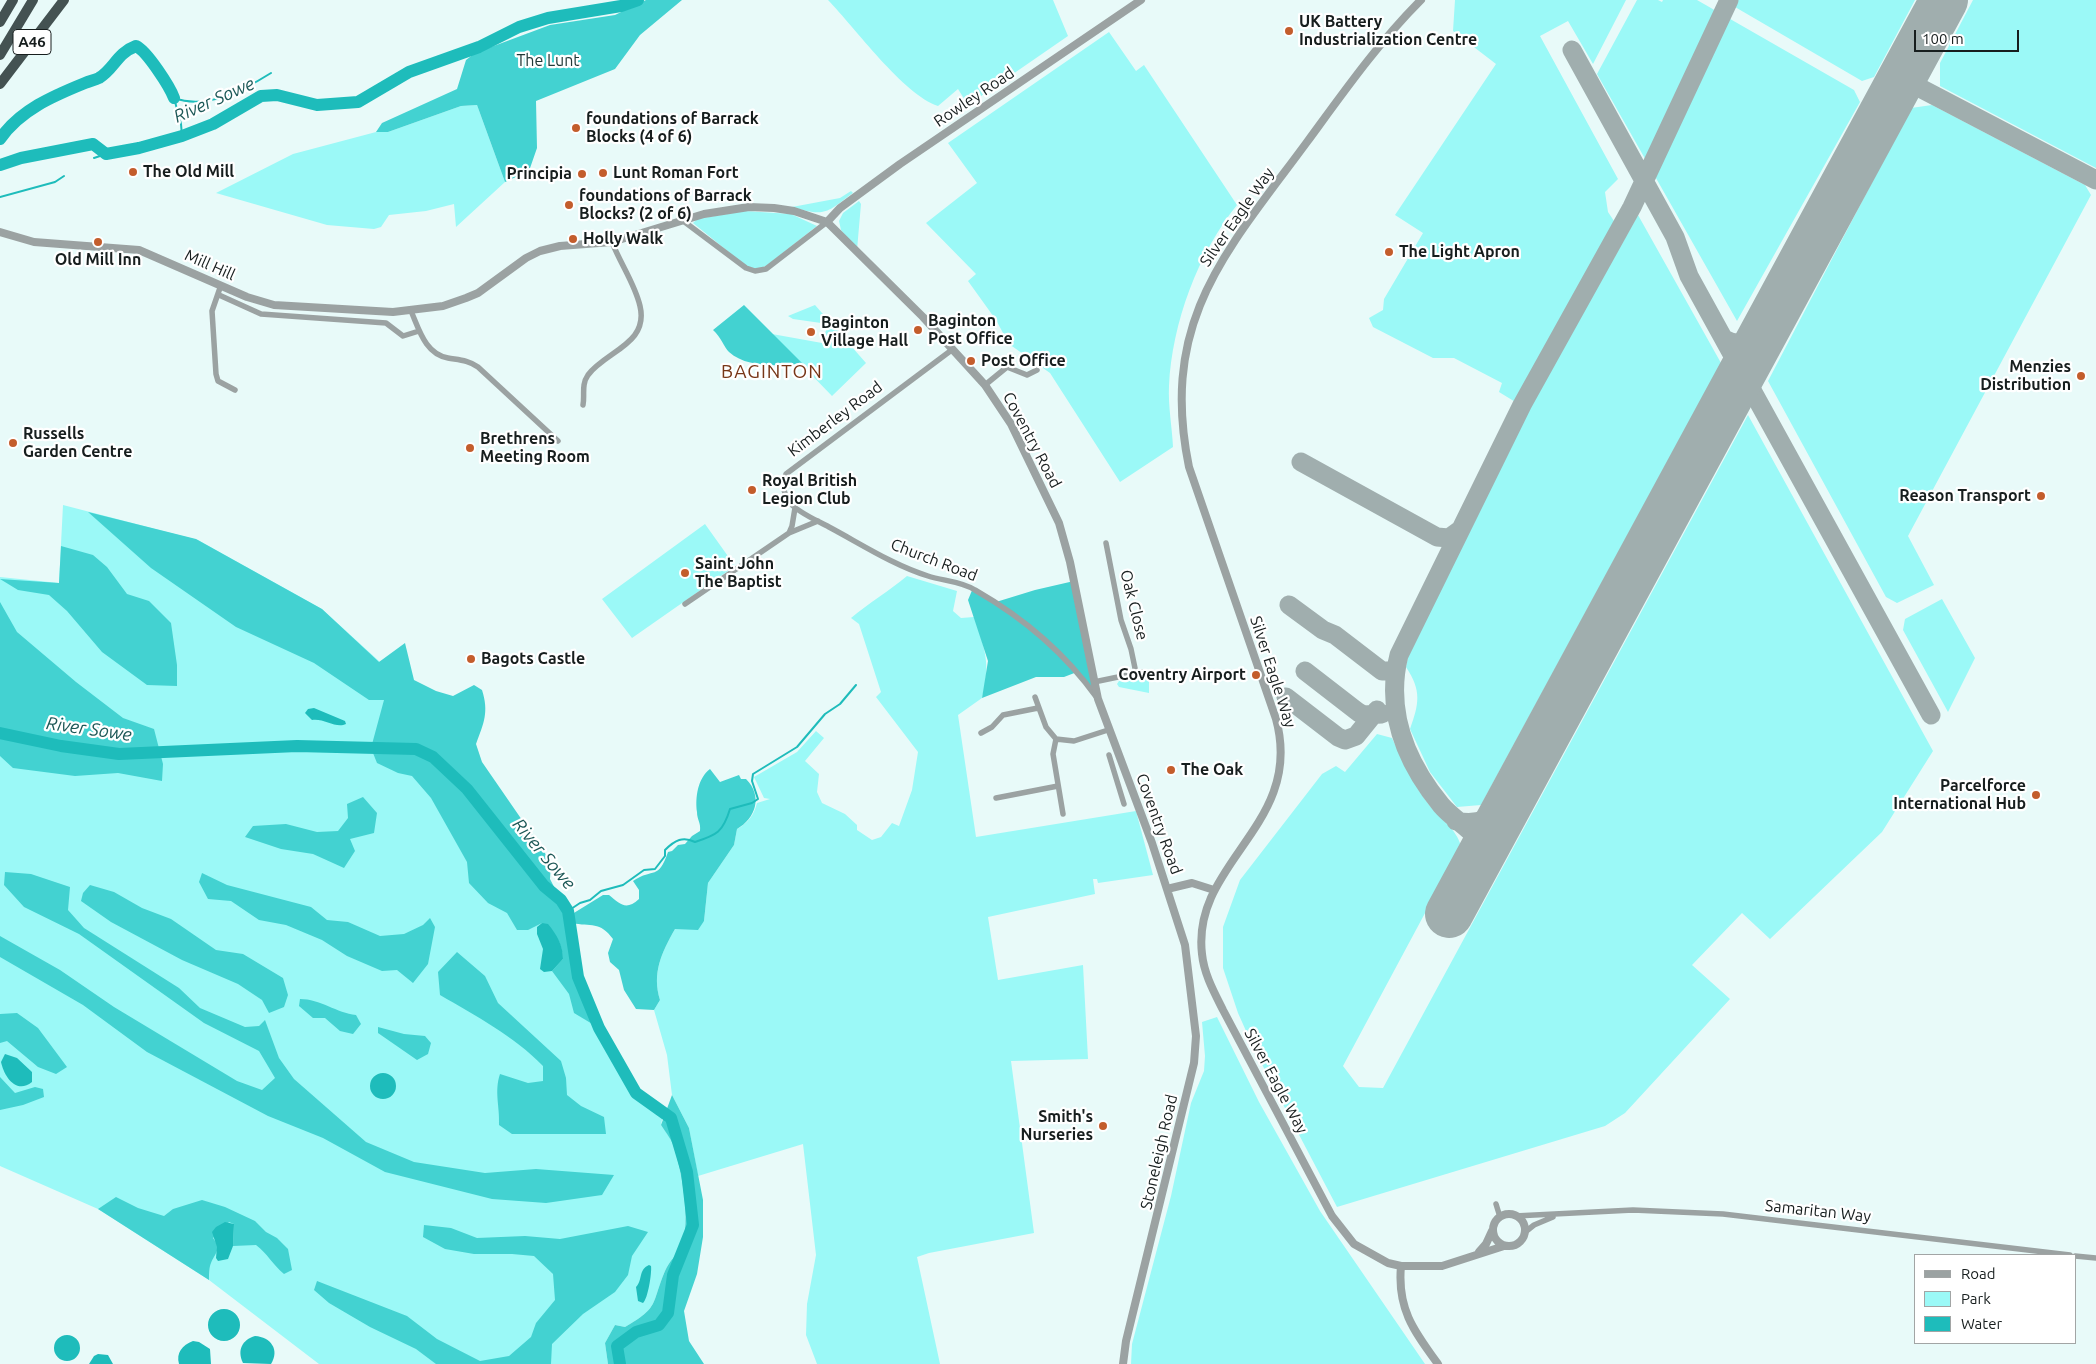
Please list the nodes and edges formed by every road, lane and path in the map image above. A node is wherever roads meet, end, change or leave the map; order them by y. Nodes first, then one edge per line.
1 (13, 0) edge
2 (33, 0) edge
3 (64, 0) edge
4 (1141, 0) edge
5 (1421, 0) edge
6 (0, 22) edge
7 (0, 55) edge
8 (0, 84) edge
9 (682, 220) junction
10 (827, 222) junction
11 (0, 232) edge
12 (612, 242) junction
13 (221, 285) junction
14 (218, 295) junction
15 (411, 311) junction
16 (419, 331) junction
17 (954, 349) junction
18 (1038, 370) dead end
19 (985, 384) junction
20 (235, 390) dead end
21 (583, 405) dead end
22 (558, 440) dead end
23 (796, 508) junction
24 (818, 521) junction
25 (789, 533) junction
26 (1106, 544) dead end
27 (686, 604) dead end
28 (1094, 682) junction
29 (1035, 697) dead end
30 (1098, 700) junction
31 (1038, 708) junction
32 (1108, 730) junction
33 (981, 733) dead end
34 (1056, 739) junction
35 (1109, 755) dead end
36 (1130, 783) junction
37 (1058, 786) junction
38 (1118, 786) junction
39 (996, 798) dead end
40 (1124, 804) dead end
41 (1064, 814) dead end
42 (1167, 889) junction
43 (1214, 890) junction
44 (1185, 945) joint
45 (1496, 1204) dead end
46 (1563, 1215) junction
47 (1515, 1216) junction
48 (1500, 1217) junction
49 (1493, 1231) junction
50 (1524, 1233) junction
51 (1504, 1246) junction
52 (1479, 1252) junction
53 (2062, 1254) edge
54 (2076, 1256) edge
55 (2096, 1258) edge
56 (1401, 1266) junction
57 (1123, 1364) edge
58 (1438, 1364) edge

1 - 6 highway
2 - 7 highway
3 - 8 highway, A46
4 - 10 street, Rowley Road
5 - 43 street, Silver Eagle Way
9 - 10 street, Coventry Road
9 - 10 street
9 - 12 street, Coventry Road
10 - 17 street, Coventry Road
11 - 13 street, Mill Hill
12 - 15 street, Coventry Road
12 - 21 street
13 - 14 street
13 - 15 street, Mill Hill
14 - 16 street, Mill Hill
14 - 20 street
15 - 16 street
16 - 22 street
17 - 19 street, Coventry Road
17 - 23 street, Kimberley Road
18 - 19 street
19 - 28 street, Coventry Road
23 - 24 street, Kimberley Road
23 - 25 street
24 - 25 street
24 - 30 street, Church Road
25 - 27 street
26 - 28 street, Oak Close
28 - 30 street, Coventry Road
29 - 31 street
30 - 32 street, Coventry Road
31 - 33 street
31 - 34 street
32 - 34 street
32 - 36 street, Coventry Road
34 - 37 street
35 - 38 street
36 - 38 street
36 - 42 street, Coventry Road
37 - 39 street
37 - 41 street
38 - 40 street
42 - 43 street
42 - 44 street, Coventry Road
43 - 56 street, Silver Eagle Way
44 - 57 street, Stoneleigh Road
45 - 48 street
46 - 47 street, Samaritan Way
46 - 50 street, Samaritan Way
46 - 53 street, Samaritan Way
47 - 48 street
47 - 50 street
48 - 49 street
49 - 51 street
49 - 52 street
50 - 51 street
51 - 52 street, Silver Eagle Way
52 - 56 street, Silver Eagle Way
54 - 55 street
56 - 58 street

